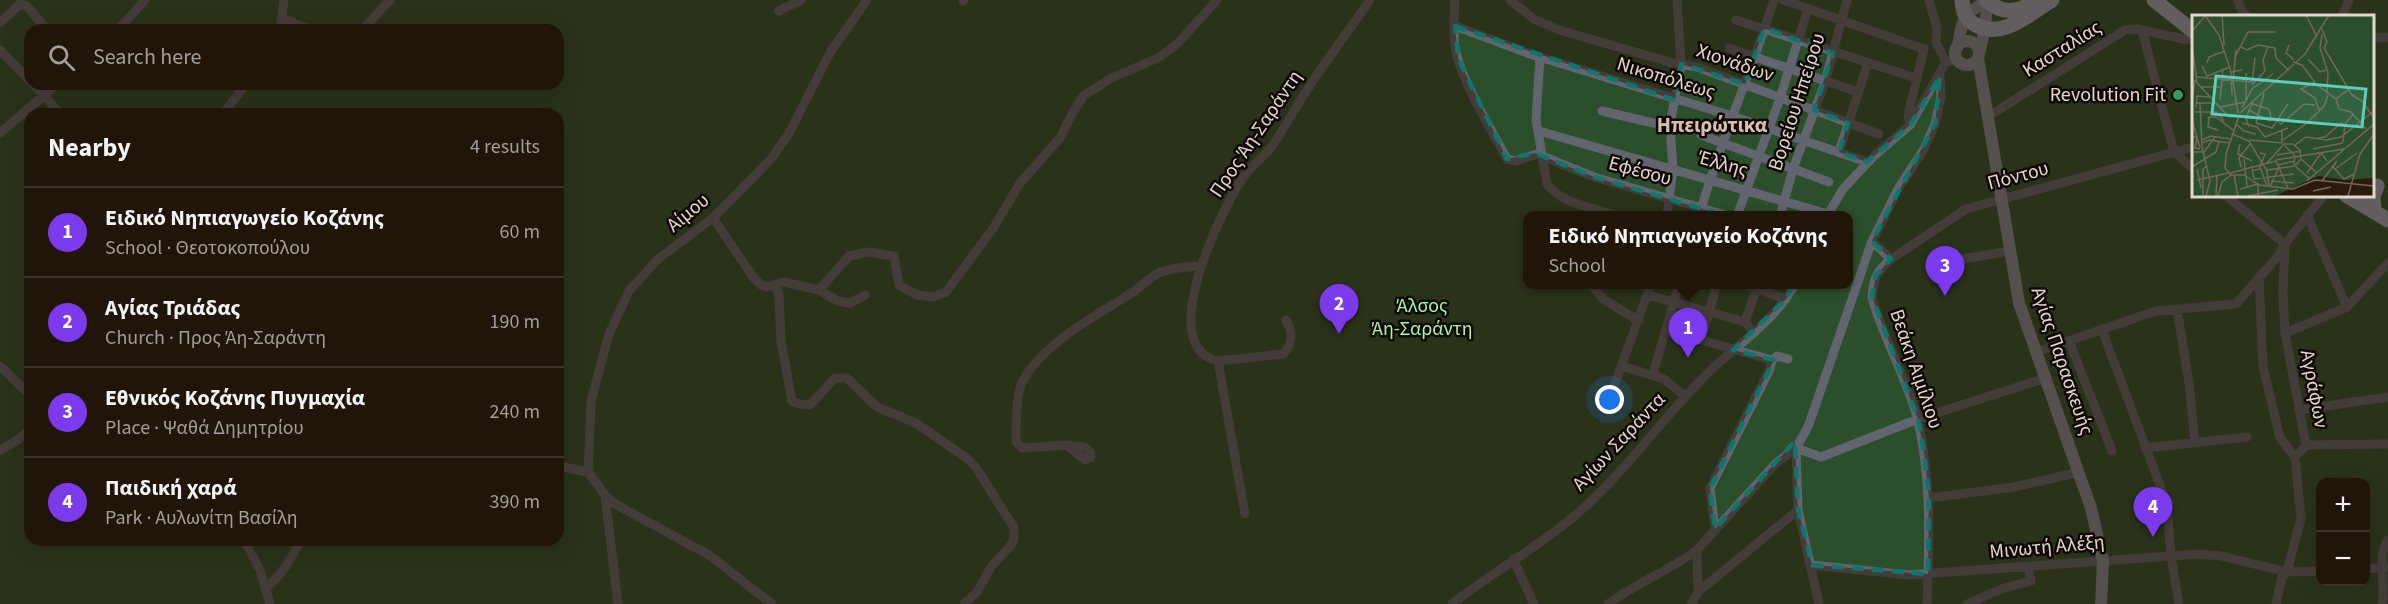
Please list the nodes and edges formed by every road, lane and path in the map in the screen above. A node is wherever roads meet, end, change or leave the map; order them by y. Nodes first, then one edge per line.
1 (145, 0) edge
2 (284, 0) edge
3 (390, 0) edge
4 (801, 0) edge
5 (867, 0) edge
6 (1217, 0) edge
7 (1370, 0) edge
8 (1455, 0) edge
9 (1510, 0) edge
10 (1677, 0) edge
11 (1774, 0) edge
12 (1783, 0) edge
13 (1846, 0) edge
14 (1929, 0) edge
15 (1962, 0) edge
16 (2038, 0) edge
17 (2052, 0) edge
18 (2154, 0) edge
19 (2165, 0) edge
20 (2237, 0) edge
21 (2349, 0) edge
22 (1987, 1) edge
23 (1521, 3) edge
24 (1808, 9) junction
25 (779, 11) dead end
26 (2246, 15) edge
27 (2342, 15) edge
28 (1965, 16) junction
29 (1736, 20) dead end
30 (1841, 21) junction
31 (2192, 22) edge
32 (0, 23) edge
33 (288, 23) edge
34 (42, 24) edge
35 (123, 24) edge
36 (368, 24) edge
37 (1455, 26) junction
38 (1764, 29) junction
39 (1985, 29) junction
40 (2142, 30) junction
41 (2192, 30) edge
42 (2388, 37) edge
43 (2192, 38) edge
44 (2373, 38) edge
45 (1798, 41) junction
46 (1729, 48) dead end
47 (0, 50) edge
48 (1833, 53) junction
49 (1540, 57) junction
50 (1755, 57) junction
51 (1964, 57) junction
52 (1868, 63) junction
53 (1681, 64) junction
54 (1789, 69) junction
55 (24, 75) edge
56 (1940, 76) junction
57 (1916, 78) junction
58 (1825, 82) junction
59 (1745, 84) junction
60 (38, 90) edge
61 (49, 90) edge
62 (241, 90) edge
63 (1858, 92) junction
64 (43, 95) junction
65 (1780, 98) junction
66 (1675, 100) junction
67 (28, 108) edge
68 (55, 108) edge
69 (228, 108) edge
70 (1814, 110) junction
71 (1602, 111) dead end
72 (24, 112) edge
73 (1732, 116) junction
74 (1989, 116) junction
75 (1848, 123) junction
76 (1670, 125) junction
77 (1910, 125) junction
78 (1768, 129) junction
79 (1539, 131) junction
80 (0, 133) edge
81 (1879, 134) dead end
82 (1701, 135) dead end
83 (1803, 140) junction
84 (1721, 142) junction
85 (2192, 147) edge
86 (1839, 152) junction
87 (2174, 152) junction
88 (1543, 156) junction
89 (1757, 156) junction
90 (1867, 162) junction
91 (2192, 167) edge
92 (1673, 169) junction
93 (1793, 169) junction
94 (1710, 180) junction
95 (1829, 182) dead end
96 (2379, 185) edge
97 (1745, 189) junction
98 (2226, 196) edge
99 (2323, 196) edge
100 (2348, 196) edge
101 (2360, 196) edge
102 (1670, 198) junction
103 (2003, 199) junction
104 (1785, 200) junction
105 (1581, 204) junction
106 (2378, 209) edge
107 (1580, 211) edge
108 (1603, 211) edge
109 (1668, 211) edge
110 (1700, 211) edge
111 (1738, 211) edge
112 (1782, 211) edge
113 (1816, 211) edge
114 (1829, 211) edge
115 (2307, 215) junction
116 (712, 218) junction
117 (2388, 219) edge
118 (1872, 241) junction
119 (2284, 244) junction
120 (2010, 251) junction
121 (1891, 259) junction
122 (1945, 262) dead end
123 (2388, 263) edge
124 (1200, 266) junction
125 (2259, 277) junction
126 (776, 285) junction
127 (1596, 289) edge
128 (1650, 289) edge
129 (1678, 289) edge
130 (1716, 289) edge
131 (1756, 289) edge
132 (1762, 289) edge
133 (1792, 289) edge
134 (819, 290) junction
135 (865, 295) dead end
136 (1648, 295) junction
137 (1786, 299) junction
138 (1674, 302) junction
139 (2347, 307) junction
140 (2177, 309) junction
141 (1709, 312) junction
142 (1286, 320) dead end
143 (1640, 321) junction
144 (1745, 322) junction
145 (2102, 330) junction
146 (1754, 333) junction
147 (2285, 333) junction
148 (2069, 341) junction
149 (1733, 350) junction
150 (2037, 352) junction
151 (1788, 359) dead end
152 (1772, 360) junction
153 (1218, 361) junction
154 (0, 366) edge
155 (1622, 366) junction
156 (1653, 374) junction
157 (2046, 378) junction
158 (24, 389) edge
159 (1686, 397) junction
160 (2388, 397) edge
161 (1606, 408) dead end
162 (2299, 410) junction
163 (1918, 419) junction
164 (24, 434) edge
165 (2247, 437) dead end
166 (2195, 442) junction
167 (2388, 444) edge
168 (1066, 445) dead end
169 (2306, 445) junction
170 (1796, 448) junction
171 (2145, 448) junction
172 (0, 450) edge
173 (2112, 451) dead end
174 (2295, 457) junction
175 (564, 467) edge
176 (588, 472) junction
177 (2080, 472) junction
178 (605, 495) junction
179 (1929, 498) junction
180 (1798, 510) junction
181 (1245, 514) dead end
182 (1715, 529) junction
183 (2388, 540) edge
184 (247, 546) edge
185 (298, 546) edge
186 (1696, 550) junction
187 (2171, 556) junction
188 (1514, 559) junction
189 (2103, 561) junction
190 (1812, 566) junction
191 (2028, 567) junction
192 (2386, 567) edge
193 (2370, 569) edge
194 (2316, 571) edge
195 (2287, 572) junction
196 (1928, 574) junction
197 (267, 587) junction
198 (1698, 592) junction
199 (270, 604) edge
200 (618, 604) edge
201 (772, 604) edge
202 (964, 604) edge
203 (1452, 604) edge
204 (1534, 604) edge
205 (1608, 604) edge
206 (1691, 604) edge
207 (1819, 604) edge
208 (1927, 604) edge
209 (1967, 604) edge
210 (2101, 604) edge
211 (2179, 604) edge
212 (2276, 604) edge
213 (2382, 604) edge

1 - 35 street
2 - 33 street
3 - 36 street
4 - 25 street
5 - 116 street, Αίμου
6 - 134 street
7 - 124 street, Προς Άη-Σαράντη
8 - 37 street
9 - 23 street, Χιονάδων
10 - 53 street
11 - 38 street
12 - 24 street
13 - 30 street, Βορείου Ηπείρου
14 - 51 street
15 - 28 main road
16 - 22 main road
17 - 39 main road
18 - 41 main road
19 - 31 main road
20 - 26 street
21 - 27 street
22 - 28 street
22 - 39 street
23 - 53 street, Χιονάδων
24 - 30 street
24 - 45 street
28 - 39 main road
28 - 51 street
29 - 38 street
30 - 48 street, Βορείου Ηπείρου
30 - 57 street
32 - 34 street
37 - 49 street, Νικοπόλεως
37 - 88 street
38 - 45 street
38 - 50 street
39 - 51 street
40 - 43 street, Κασταλίας
40 - 74 street, Κασταλίας
40 - 87 street
42 - 44 street
45 - 48 street
45 - 54 street
46 - 50 street
47 - 55 street
48 - 52 street
48 - 58 street, Βορείου Ηπείρου
49 - 66 street, Νικοπόλεως
49 - 79 street
50 - 54 street
50 - 59 street
51 - 56 street
51 - 74 street, Αγίας Παρασκευής
52 - 57 street
52 - 63 street
53 - 59 street, Χιονάδων
53 - 66 street
54 - 58 street
54 - 65 street
56 - 77 street
56 - 118 street
57 - 77 street
58 - 63 street
58 - 70 street, Βορείου Ηπείρου
59 - 65 street, Χιονάδων
59 - 73 street
60 - 64 street
61 - 64 street
62 - 69 street
63 - 75 street
64 - 67 street
64 - 68 street
65 - 70 street, Χιονάδων
65 - 78 street
66 - 73 street, Νικοπόλεως
66 - 76 street
70 - 75 street, Χιονάδων
70 - 83 street, Βορείου Ηπείρου
71 - 76 street
72 - 80 street
73 - 78 street, Νικοπόλεως
73 - 84 street
74 - 103 street, Αγίας Παρασκευής
75 - 81 street, Χιονάδων
75 - 86 street
76 - 92 street
77 - 90 street
78 - 83 street, Νικοπόλεως
78 - 89 street
79 - 88 street
79 - 92 street, Έλλης
82 - 84 street
83 - 86 street, Νικοπόλεως
83 - 93 street, Βορείου Ηπείρου
84 - 89 street
84 - 94 street
85 - 87 street, Πόντου
86 - 90 street, Νικοπόλεως
87 - 91 street
87 - 103 street, Πόντου
88 - 102 street, Εφέσου
88 - 105 street
89 - 93 street
89 - 97 street
90 - 114 street
92 - 94 street, Έλλης
92 - 102 street
93 - 95 street
93 - 104 street, Βορείου Ηπείρου
94 - 97 street, Έλλης
94 - 110 street
96 - 106 main road
97 - 104 street, Έλλης
97 - 111 street
98 - 119 street
99 - 115 street
100 - 106 main road
101 - 106 main road
102 - 109 street
102 - 110 street, Εφέσου
103 - 120 street, Αγίας Παρασκευής
103 - 121 street, Πόντου
104 - 112 street, Βορείου Ηπείρου
104 - 113 street, Έλλης
105 - 107 street
105 - 108 street
106 - 117 main road
115 - 119 street
115 - 139 street
116 - 126 street
116 - 176 street, Αίμου
118 - 121 street
118 - 170 street
119 - 125 street
119 - 147 street, Αγράφων
120 - 122 street
120 - 150 street, Αγίας Παρασκευής
121 - 163 street, Βεάκη Αιμίλιου
123 - 139 street
124 - 153 street, Προς Άη-Σαράντη
124 - 168 street
125 - 140 street
125 - 174 street
126 - 134 street
126 - 202 street
127 - 143 street
128 - 136 street
129 - 138 street
130 - 141 street
131 - 144 street
132 - 137 street
133 - 137 street, Αγίων Σαράντα
134 - 135 street
136 - 138 street
136 - 143 street
137 - 146 street, Αγίων Σαράντα
138 - 141 street
138 - 156 street
139 - 147 street
140 - 145 street
140 - 166 street
141 - 144 street
141 - 149 street
142 - 153 street
143 - 155 street
144 - 146 street
145 - 148 street
145 - 171 street
146 - 149 street, Αγίων Σαράντα
147 - 162 street, Αγράφων
148 - 150 street
148 - 173 street
149 - 152 street
149 - 159 street, Αγίων Σαράντα
150 - 157 street, Αγίας Παρασκευής
151 - 152 street
152 - 182 street
153 - 181 street
154 - 158 street
155 - 156 street
155 - 161 street
156 - 159 street
157 - 163 street
157 - 177 street, Αγίας Παρασκευής
159 - 188 street, Αγίων Σαράντα
160 - 162 street
162 - 169 street, Αγράφων
163 - 170 street
163 - 179 street, Βεάκη Αιμίλιου
164 - 172 street
165 - 166 street
166 - 171 street
167 - 169 street
169 - 174 street, Αγράφων
170 - 180 street
170 - 182 street
171 - 187 street
174 - 195 street
175 - 176 street
176 - 178 street
177 - 179 street
177 - 189 street, Αγίας Παρασκευής
178 - 200 street
178 - 201 street
179 - 196 street, Βεάκη Αιμίλιου
180 - 190 street
180 - 198 street
182 - 186 street
183 - 192 street
184 - 197 street
185 - 197 street
186 - 198 street
186 - 205 street
187 - 189 street, Μινωτή Αλέξη
187 - 195 street, Μινωτή Αλέξη
187 - 211 street
188 - 203 street, Αγίων Σαράντα
188 - 204 street
189 - 191 street, Μινωτή Αλέξη
189 - 210 street, Αγίας Παρασκευής
190 - 196 street, Μινωτή Αλέξη
190 - 207 street
191 - 196 street, Μινωτή Αλέξη
191 - 209 street
192 - 193 street
192 - 213 street
194 - 195 street, Μινωτή Αλέξη
195 - 212 street
196 - 208 street, Βεάκη Αιμίλιου
197 - 199 street
198 - 206 street

